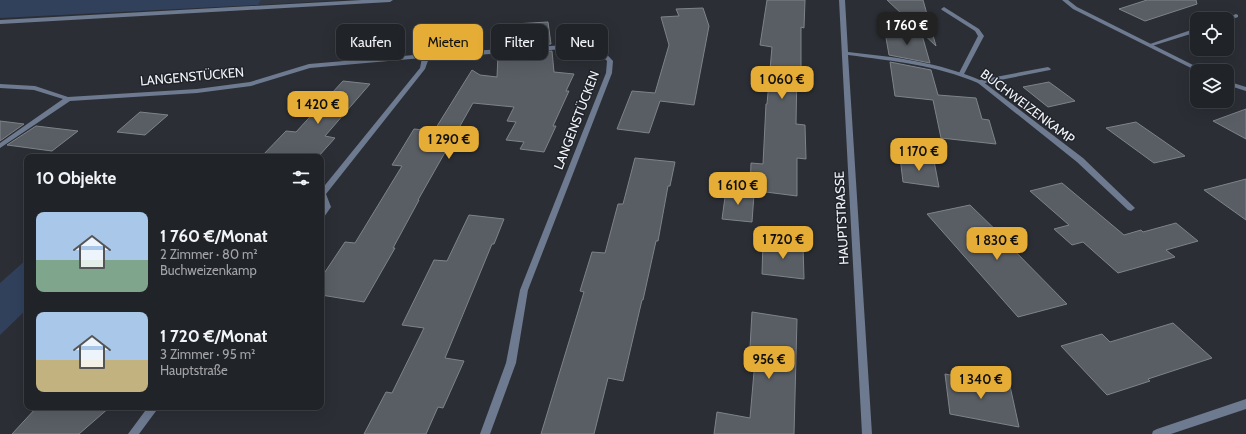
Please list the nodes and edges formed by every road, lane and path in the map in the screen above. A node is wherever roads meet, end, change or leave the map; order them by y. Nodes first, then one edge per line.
1 (390, 0) edge
2 (842, 0) edge
3 (1065, 0) edge
4 (944, 9) dead end
5 (0, 22) edge
6 (1190, 32) edge
7 (1150, 45) junction
8 (483, 53) edge
9 (844, 53) junction
10 (413, 57) edge
11 (425, 60) edge
12 (1190, 65) edge
13 (1048, 69) dead end
14 (962, 73) junction
15 (980, 82) junction
16 (0, 86) edge
17 (1234, 86) edge
18 (1246, 89) edge
19 (68, 98) junction
20 (0, 146) edge
21 (324, 192) edge
22 (324, 200) edge
23 (1131, 208) dead end
24 (324, 211) edge
25 (1246, 404) edge
26 (152, 410) edge
27 (133, 434) edge
28 (485, 434) edge
29 (867, 434) edge
30 (1157, 434) edge

1 - 5 street
2 - 9 street, HAUPTSTRASSE
3 - 7 street
4 - 14 street
6 - 7 street
7 - 12 street
8 - 28 street, LANGENSTÜCKEN
9 - 14 street, BUCHWEIZENKAMP
9 - 29 street, HAUPTSTRASSE
10 - 19 street, LANGENSTÜCKEN
11 - 21 street
13 - 15 street
14 - 15 street, BUCHWEIZENKAMP
15 - 23 street, BUCHWEIZENKAMP
16 - 19 street, LANGENSTÜCKEN
17 - 18 street
19 - 20 street
22 - 24 street
25 - 30 street
26 - 27 street

